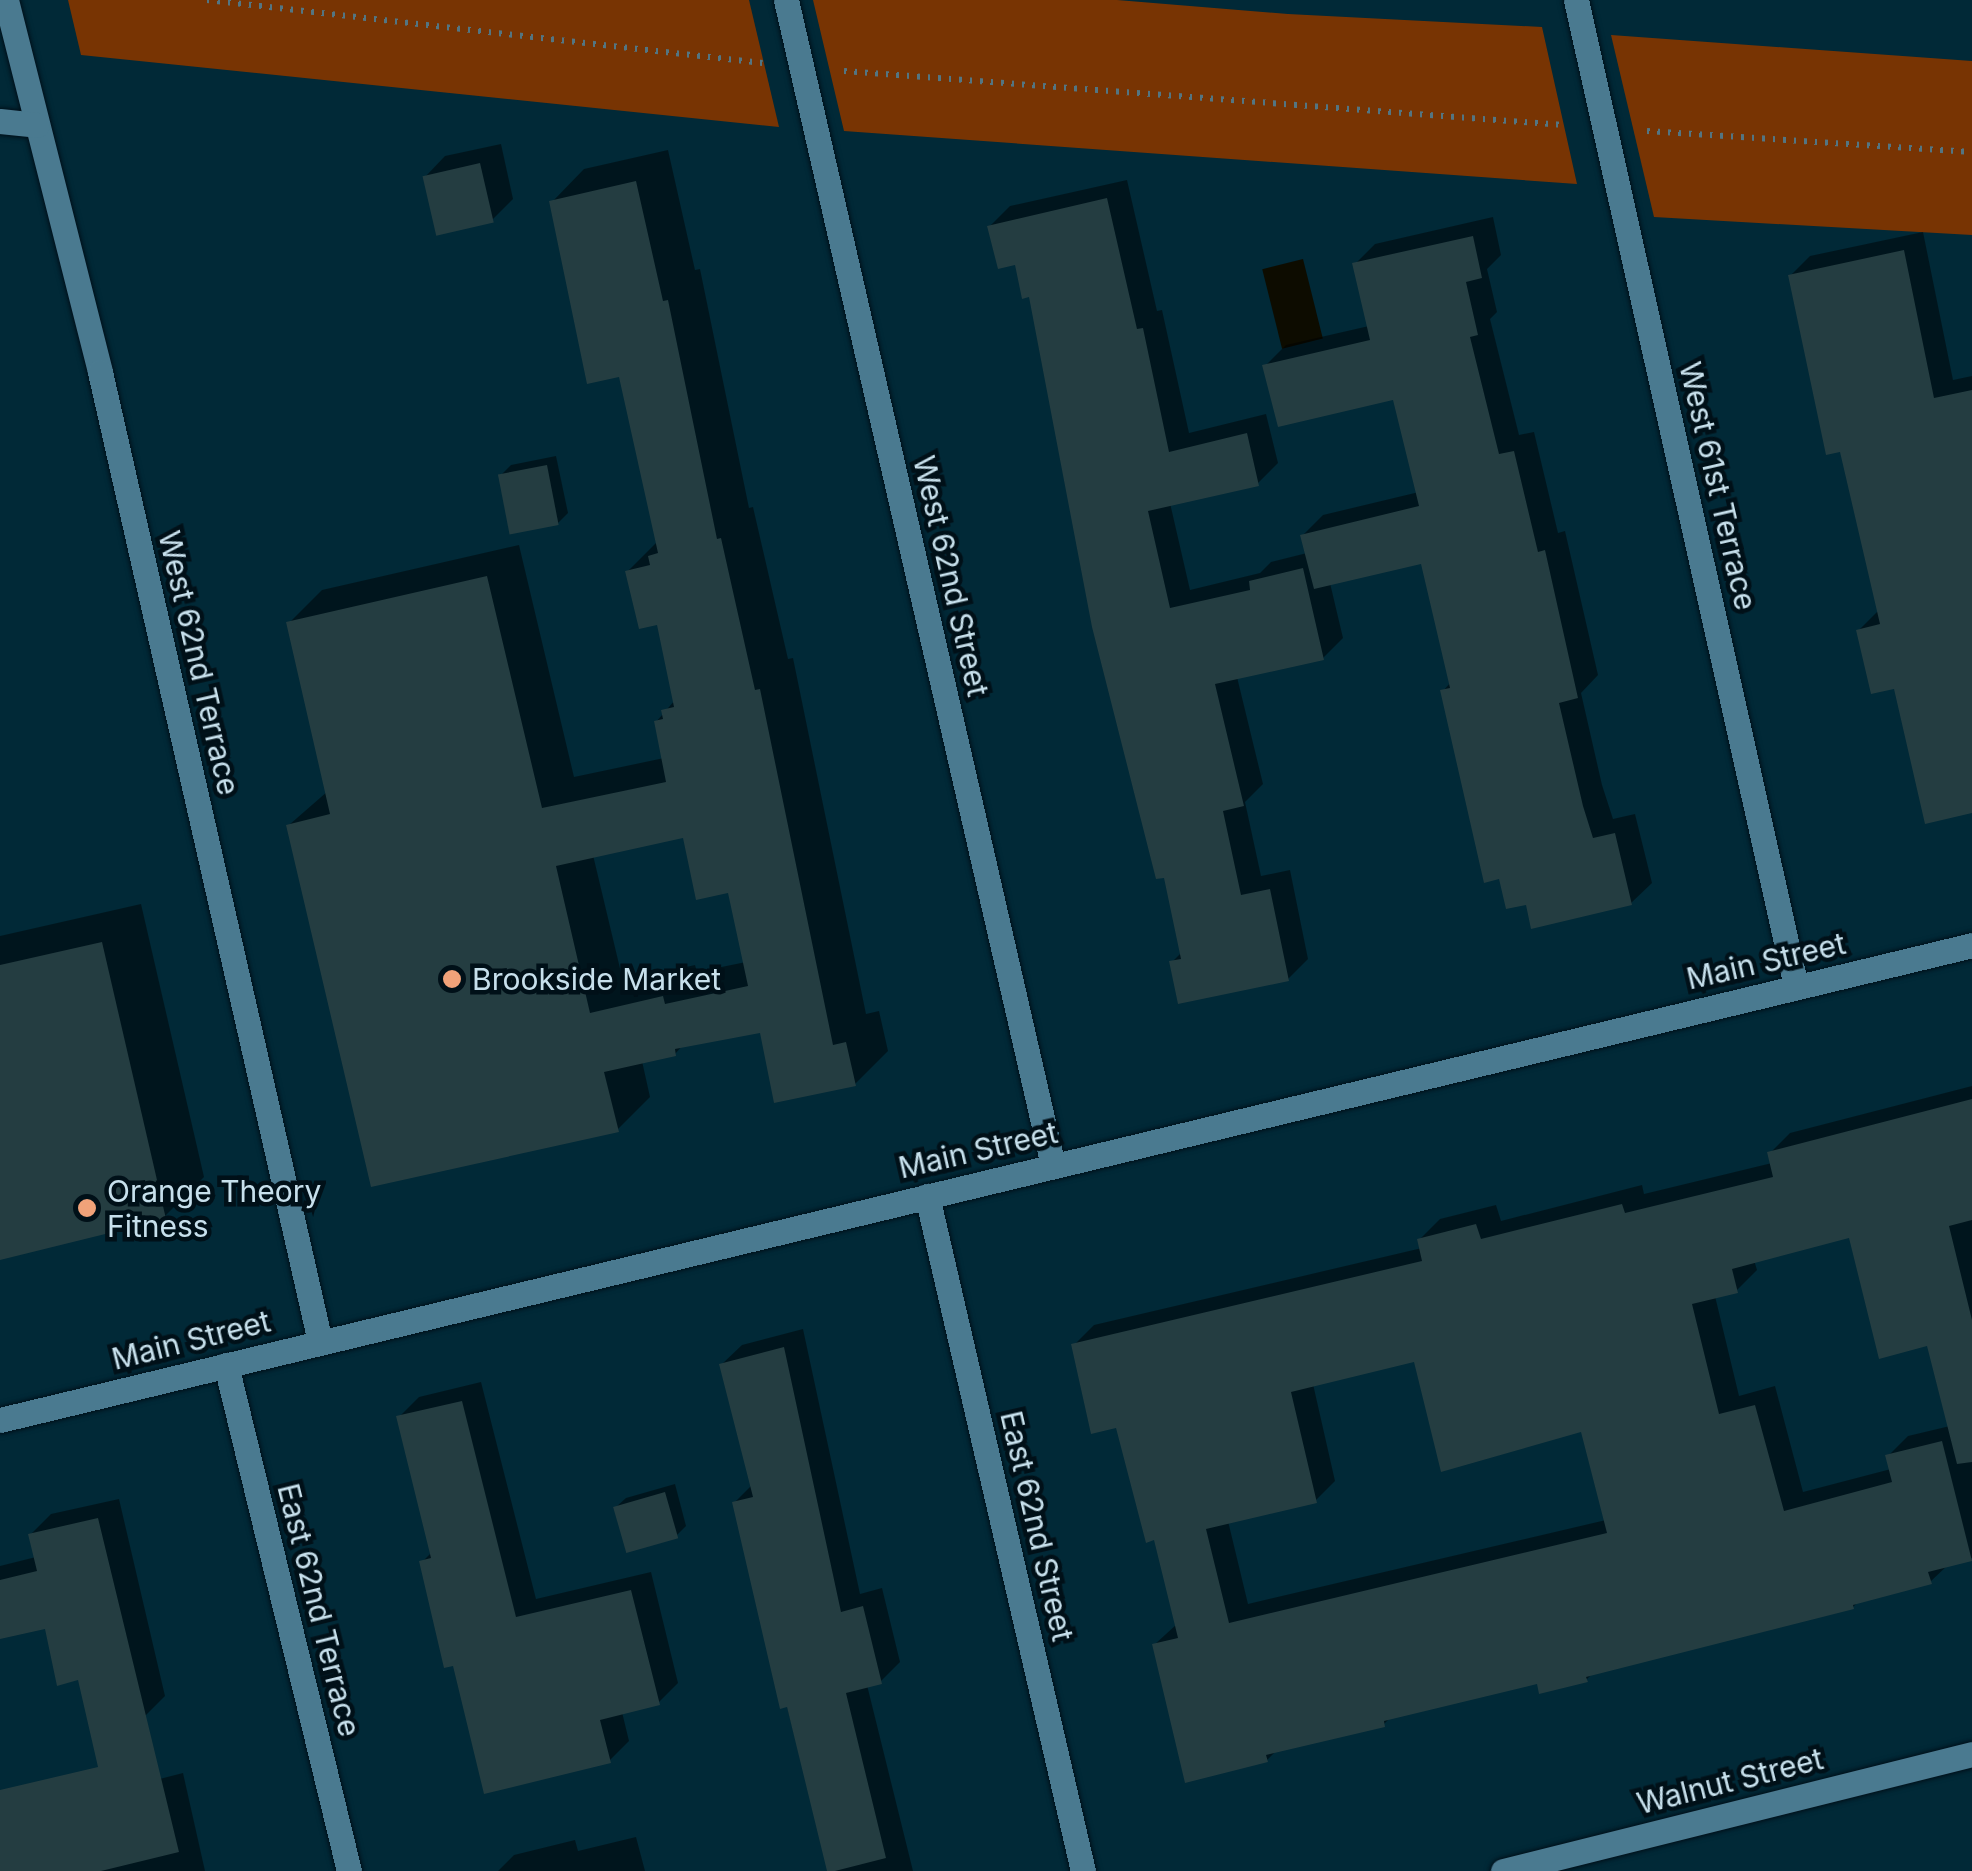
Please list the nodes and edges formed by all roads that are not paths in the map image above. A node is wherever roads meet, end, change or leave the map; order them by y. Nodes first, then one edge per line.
1 (6, 0) edge
2 (786, 0) edge
3 (1576, 0) edge
4 (0, 121) edge
5 (37, 125) junction
6 (1972, 945) edge
7 (1796, 987) junction
8 (1053, 1166) junction
9 (927, 1196) junction
10 (320, 1342) junction
11 (226, 1365) junction
12 (0, 1420) edge
13 (1972, 1754) edge
14 (349, 1871) edge
15 (1083, 1871) edge
16 (1503, 1871) edge

1 - 5 street, West 62nd Terrace
2 - 8 street, West 62nd Street
3 - 7 street, West 61st Terrace
4 - 5 street
5 - 10 street, West 62nd Terrace
6 - 7 street, Main Street
7 - 8 street, Main Street
8 - 9 street, Main Street
9 - 10 street, Main Street
9 - 15 street, East 62nd Street
10 - 11 street, Main Street
11 - 12 street, Main Street
11 - 14 street, East 62nd Terrace
13 - 16 street, Walnut Street

